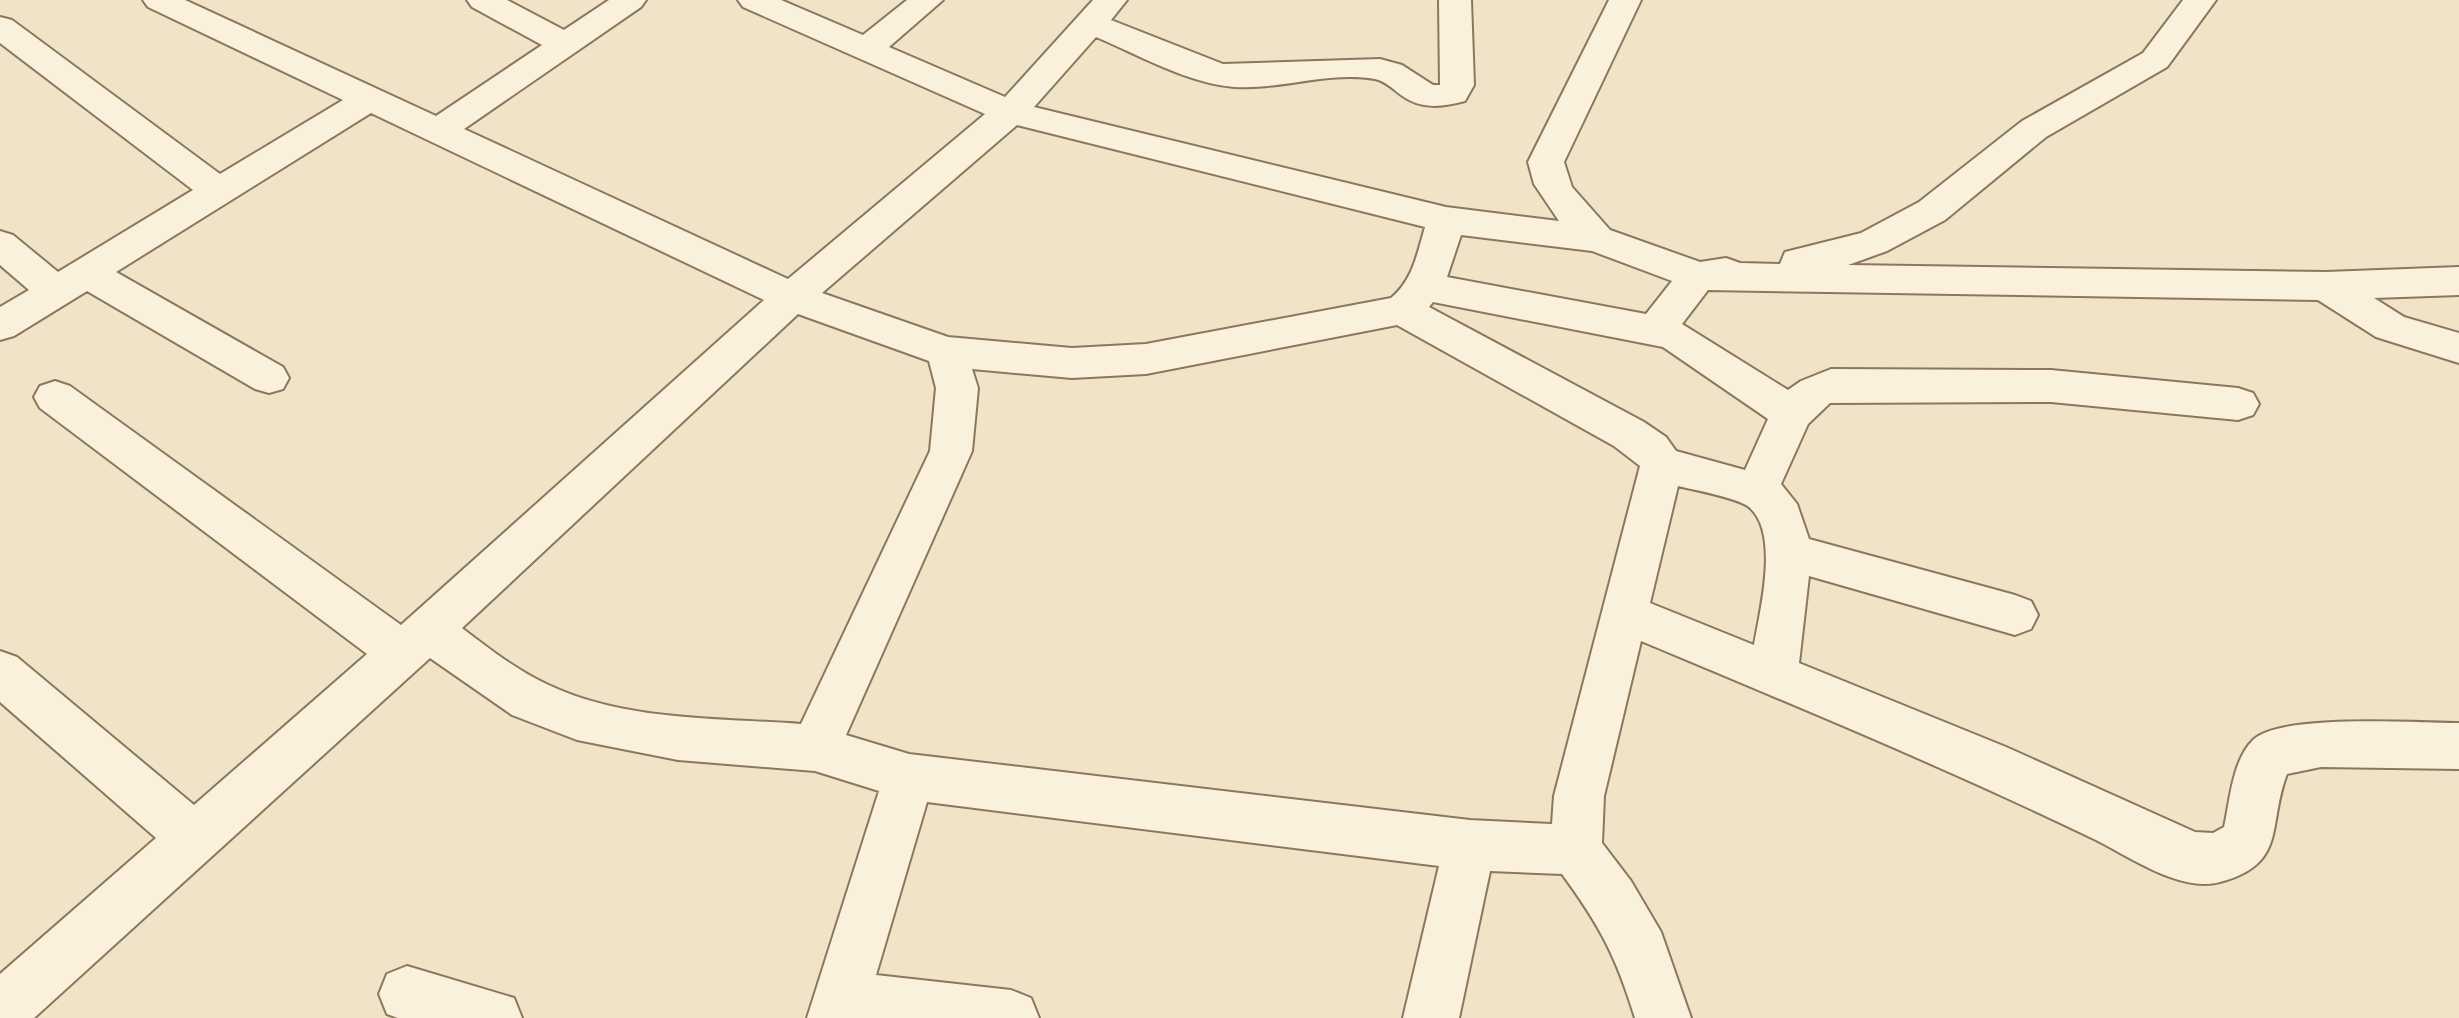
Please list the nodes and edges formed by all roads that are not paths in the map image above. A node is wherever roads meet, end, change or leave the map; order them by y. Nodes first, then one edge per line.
1 (15, 0) edge
2 (159, 0) edge
3 (483, 0) edge
4 (630, 0) edge
5 (754, 0) edge
6 (927, 0) edge
7 (1455, 0) edge
8 (1625, 0) edge
9 (2200, 0) edge
10 (0, 7) edge
11 (1101, 12) edge
12 (0, 27) edge
13 (566, 44) junction
14 (866, 49) junction
15 (370, 98) junction
16 (1010, 112) junction
17 (439, 130) junction
18 (219, 191) junction
19 (1446, 220) junction
20 (1597, 239) junction
21 (0, 244) edge
22 (1698, 276) junction
23 (2459, 281) edge
24 (72, 282) junction
25 (2326, 286) junction
26 (792, 297) junction
27 (1414, 299) junction
28 (0, 326) edge
29 (1655, 330) junction
30 (2459, 348) edge
31 (946, 352) junction
32 (269, 378) dead end
33 (55, 397) dead end
34 (2238, 404) dead end
35 (1791, 413) junction
36 (1662, 464) junction
37 (1758, 487) junction
38 (1787, 551) junction
39 (1626, 614) junction
40 (2015, 615) dead end
41 (415, 642) junction
42 (0, 672) edge
43 (1774, 674) junction
44 (2459, 746) edge
45 (815, 748) junction
46 (909, 777) junction
47 (194, 838) junction
48 (1470, 845) junction
49 (1576, 850) junction
50 (407, 994) dead end
51 (838, 1008) edge
52 (0, 1011) edge
53 (494, 1018) edge
54 (1011, 1018) edge
55 (1431, 1018) edge
56 (1663, 1018) edge

1 - 10 street
2 - 15 street
3 - 13 street
4 - 13 street
5 - 14 street
6 - 14 street
7 - 11 street
8 - 20 street
9 - 22 street
11 - 16 street
12 - 18 street
13 - 17 street
14 - 16 street
15 - 17 street
15 - 18 street
16 - 19 street
16 - 26 street
17 - 26 street
18 - 24 street
19 - 20 street
19 - 27 street
20 - 22 street
21 - 24 street
22 - 25 street
22 - 29 street
23 - 25 street
24 - 28 street
24 - 32 street
25 - 30 street
26 - 31 street
26 - 41 street
27 - 29 street
27 - 31 street
27 - 36 street
29 - 35 street
31 - 45 street
33 - 41 street
34 - 35 street
35 - 37 street
36 - 37 street
36 - 39 street
37 - 38 street
38 - 40 street
38 - 43 street
39 - 43 street
39 - 49 street
41 - 45 street
41 - 47 street
42 - 47 street
43 - 44 street
45 - 46 street
46 - 48 street
46 - 51 street
47 - 52 street
48 - 49 street
48 - 55 street
49 - 56 street
50 - 53 street
51 - 54 street

